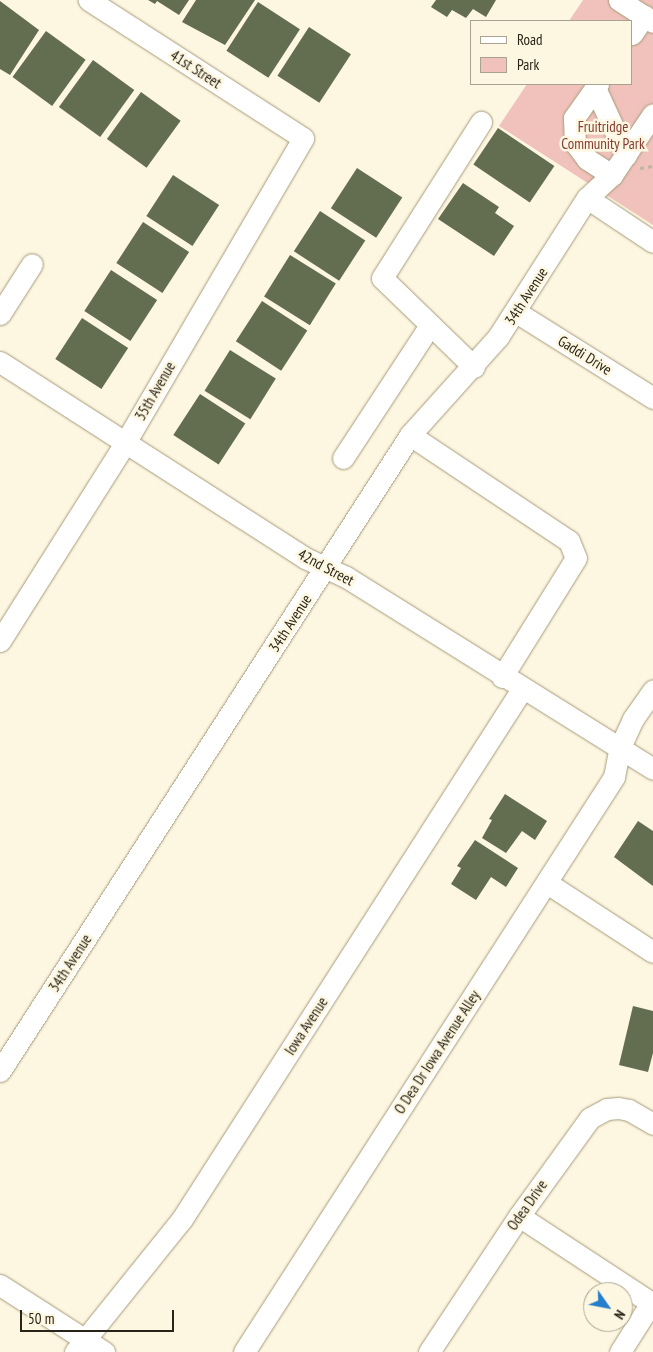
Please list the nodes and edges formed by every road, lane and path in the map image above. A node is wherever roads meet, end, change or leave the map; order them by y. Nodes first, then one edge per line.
1 (89, 0) edge
2 (619, 0) edge
3 (649, 19) edge
4 (633, 33) edge
5 (596, 86) edge
6 (653, 114) edge
7 (481, 122) dead end
8 (303, 138) joint
9 (626, 155) junction
10 (612, 174) junction
11 (592, 194) junction
12 (653, 242) edge
13 (32, 264) dead end
14 (516, 312) junction
15 (0, 314) edge
16 (430, 325) junction
17 (0, 362) edge
18 (474, 367) junction
19 (653, 398) edge
20 (410, 435) junction
21 (125, 443) junction
22 (343, 458) dead end
23 (326, 567) junction
24 (0, 640) edge
25 (502, 677) junction
26 (522, 690) junction
27 (653, 690) edge
28 (620, 747) junction
29 (653, 770) edge
30 (547, 883) junction
31 (653, 952) edge
32 (0, 1071) edge
33 (653, 1124) edge
34 (519, 1216) junction
35 (0, 1285) edge
36 (652, 1304) edge
37 (79, 1345) edge
38 (104, 1352) edge
39 (244, 1352) edge
40 (429, 1352) edge
41 (620, 1352) edge

1 - 8 street, 41st Street
2 - 3 street
3 - 4 street
5 - 9 street
5 - 10 street
6 - 9 street, 34th Avenue
7 - 16 street
8 - 21 street, 35th Avenue
9 - 10 street, 34th Avenue
10 - 11 street, 34th Avenue
11 - 12 street
11 - 14 street, 34th Avenue
13 - 15 street
14 - 18 street, 34th Avenue
14 - 19 street, Gaddi Drive
16 - 18 street
16 - 22 street
17 - 21 street, 42nd Street
18 - 20 street, 34th Avenue
20 - 23 street, 34th Avenue
20 - 25 street
21 - 23 street, 42nd Street
21 - 24 street, 35th Avenue
23 - 25 street, 42nd Street
23 - 32 street, 34th Avenue
25 - 26 street, 42nd Street
26 - 28 street, 42nd Street
26 - 37 street, Iowa Avenue
27 - 28 street
28 - 29 street, 42nd Street
28 - 30 street, O Dea Dr Iowa Avenue Alley
30 - 31 street
30 - 39 street, O Dea Dr Iowa Avenue Alley
33 - 34 street, Odea Drive
34 - 36 street
34 - 40 street, Odea Drive
35 - 37 street
36 - 41 street
37 - 38 street

